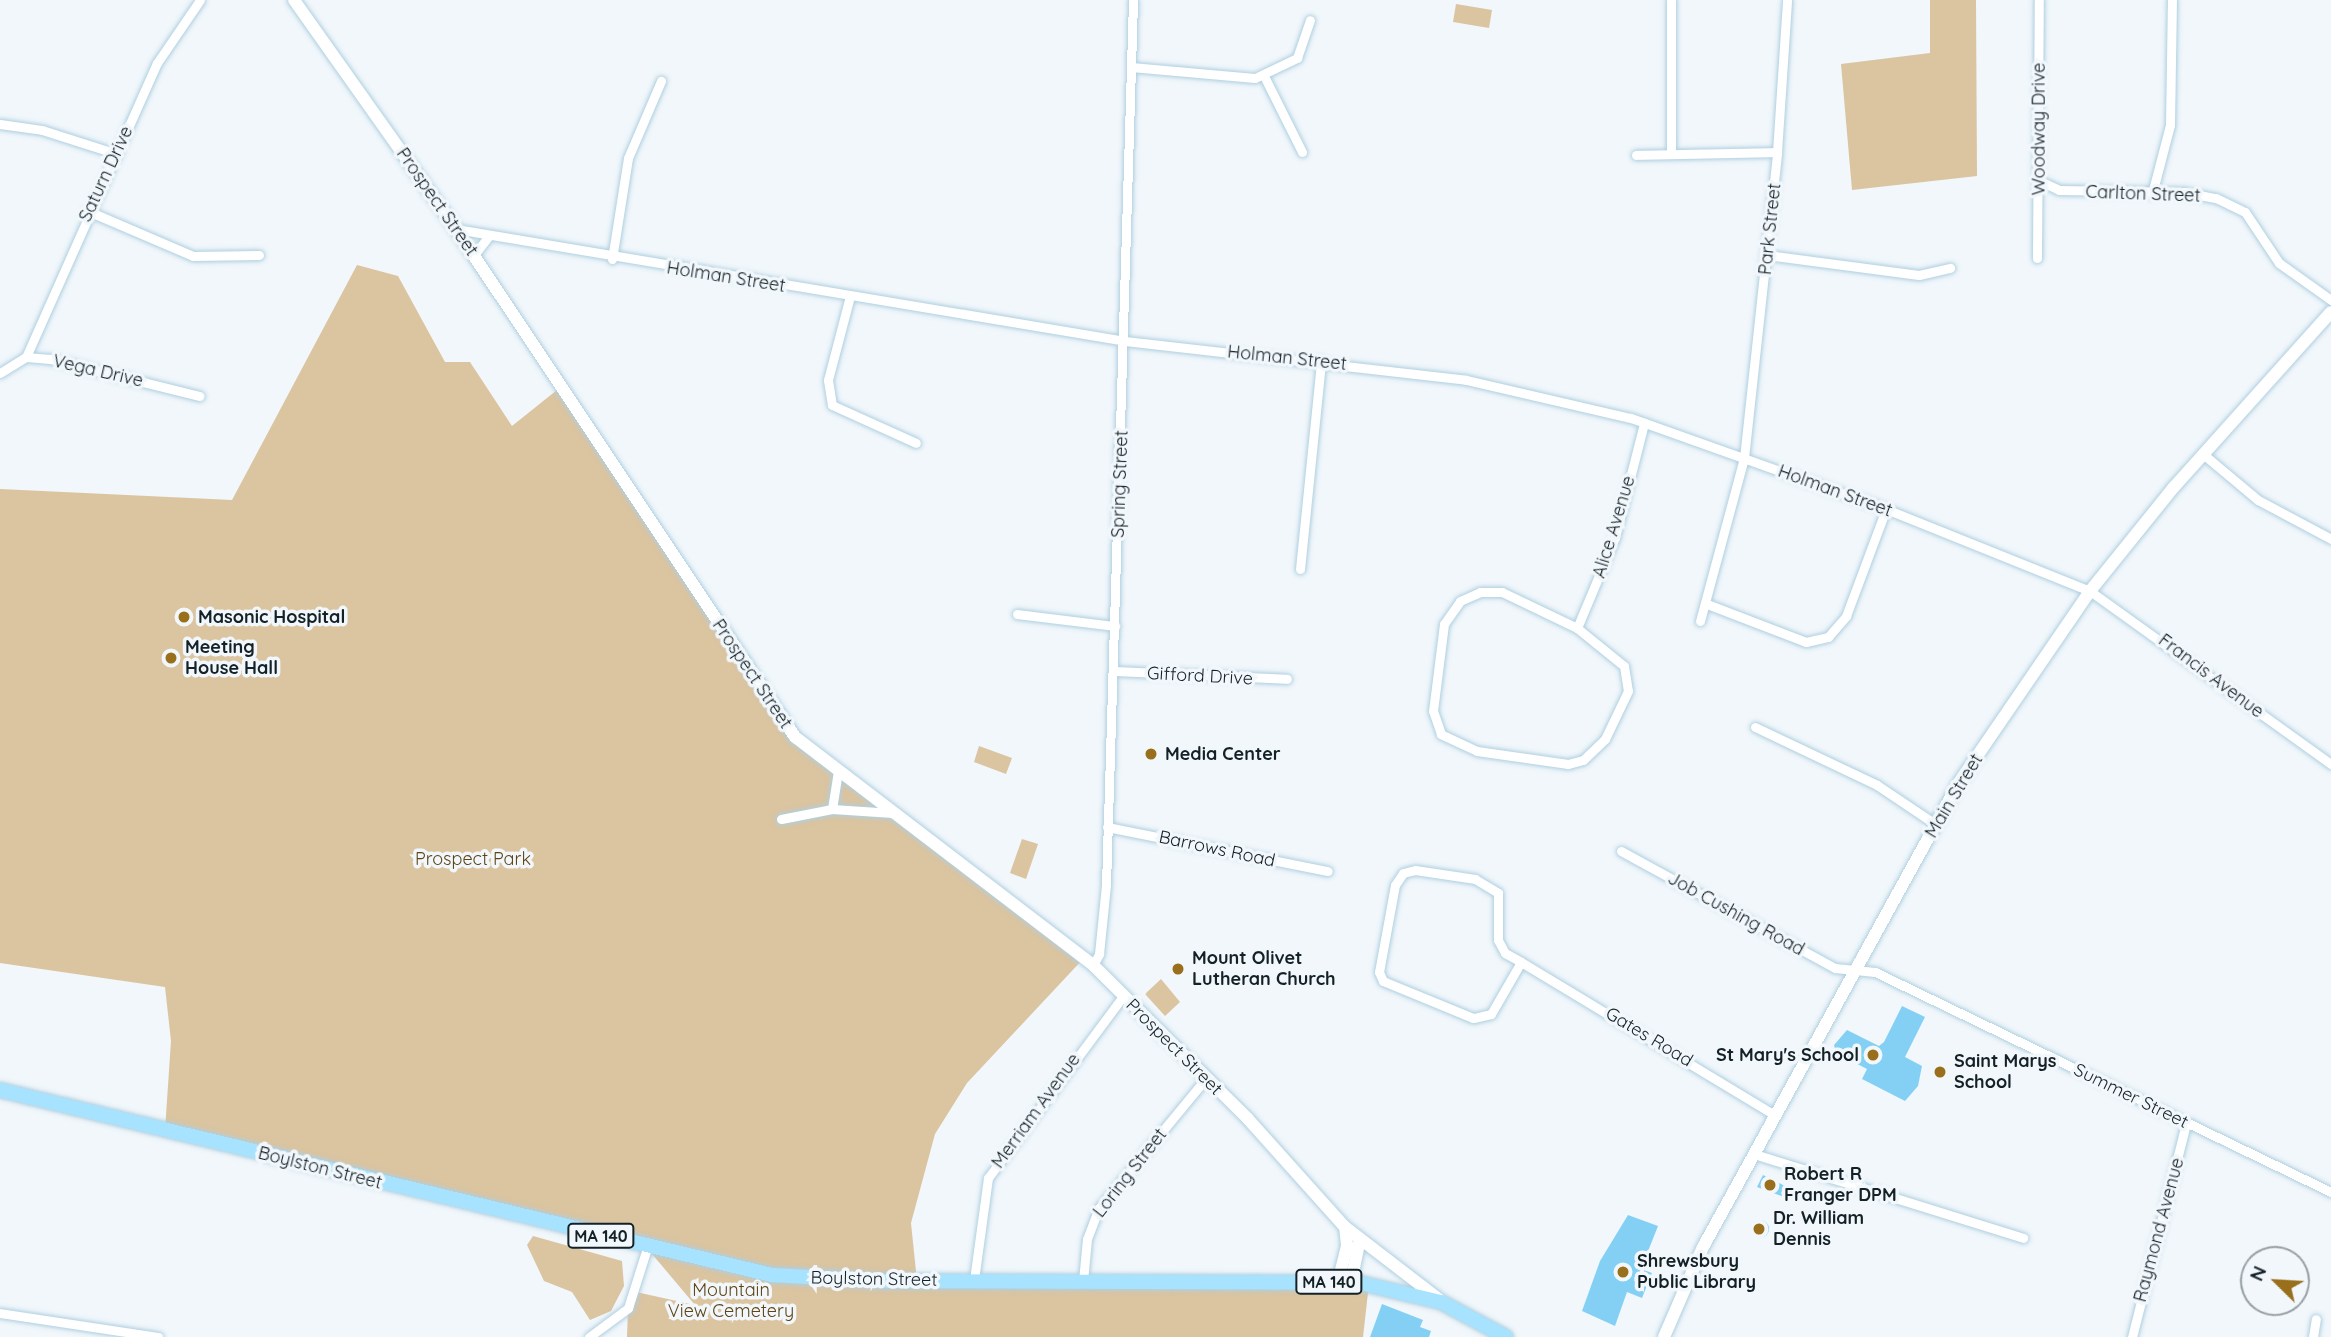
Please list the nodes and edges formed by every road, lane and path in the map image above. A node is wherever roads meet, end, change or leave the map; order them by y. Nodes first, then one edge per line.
1 (200, 0) edge
2 (294, 0) edge
3 (1133, 0) edge
4 (1671, 0) edge
5 (1787, 0) edge
6 (2039, 0) edge
7 (2172, 0) edge
8 (1310, 20) dead end
9 (1131, 67) junction
10 (1264, 76) junction
11 (661, 81) dead end
12 (0, 124) edge
13 (1302, 152) dead end
14 (1777, 152) junction
15 (1671, 153) junction
16 (117, 154) junction
17 (1636, 155) dead end
18 (2040, 181) junction
19 (2152, 194) junction
20 (88, 211) junction
21 (456, 229) junction
22 (489, 236) junction
23 (1767, 254) junction
24 (259, 255) dead end
25 (474, 255) junction
26 (2037, 258) dead end
27 (612, 259) junction
28 (1950, 268) dead end
29 (850, 296) junction
30 (2331, 300) edge
31 (2331, 312) edge
32 (1125, 341) junction
33 (26, 356) junction
34 (1321, 361) junction
35 (0, 373) edge
36 (199, 396) dead end
37 (1644, 423) junction
38 (916, 443) dead end
39 (2203, 454) junction
40 (1744, 458) junction
41 (1886, 509) junction
42 (2331, 539) edge
43 (1300, 569) dead end
44 (2090, 591) junction
45 (1707, 604) junction
46 (1017, 614) dead end
47 (1700, 621) dead end
48 (1115, 626) junction
49 (1577, 628) junction
50 (1114, 671) junction
51 (1287, 678) dead end
52 (1755, 727) dead end
53 (2331, 764) edge
54 (838, 771) junction
55 (832, 809) junction
56 (895, 813) junction
57 (781, 819) dead end
58 (1935, 824) junction
59 (1107, 827) junction
60 (1621, 851) dead end
61 (1328, 871) dead end
62 (1521, 961) junction
63 (1093, 965) junction
64 (1853, 971) junction
65 (1123, 996) junction
66 (1206, 1078) junction
67 (0, 1090) edge
68 (1775, 1115) junction
69 (2186, 1123) junction
70 (1754, 1154) junction
71 (2331, 1192) edge
72 (1345, 1227) junction
73 (2023, 1238) dead end
74 (1360, 1239) junction
75 (647, 1248) junction
76 (974, 1280) junction
77 (1083, 1281) junction
78 (1344, 1282) junction
79 (1441, 1301) junction
80 (0, 1313) edge
81 (2316, 1319) dead end
82 (1480, 1330) edge
83 (158, 1337) edge
84 (589, 1337) edge
85 (1506, 1337) edge
86 (1664, 1337) edge
87 (2132, 1337) edge
88 (2313, 1337) edge

1 - 16 street, Saturn Drive
2 - 21 street, Prospect Street
3 - 9 street, Spring Street
4 - 15 street
5 - 14 street, Park Street
6 - 18 street, Woodway Drive
7 - 19 street
8 - 10 street
9 - 10 street
9 - 32 street, Spring Street
10 - 13 street
11 - 27 street
12 - 16 street
14 - 15 street
14 - 23 street, Park Street
15 - 17 street
16 - 20 street, Saturn Drive
18 - 19 street, Carlton Street
18 - 26 street, Woodway Drive
19 - 30 street, Carlton Street
20 - 24 street
20 - 33 street, Saturn Drive
21 - 22 street, Holman Street
21 - 25 street, Prospect Street
22 - 25 street
22 - 27 street, Holman Street
23 - 28 street
23 - 40 street, Park Street
25 - 54 street, Prospect Street
27 - 29 street, Holman Street
29 - 32 street, Holman Street
29 - 38 street
31 - 39 street, Main Street
32 - 34 street, Holman Street
32 - 48 street, Spring Street
33 - 35 street
33 - 36 street, Vega Drive
34 - 37 street, Holman Street
34 - 43 street
37 - 40 street, Holman Street
37 - 49 street, Alice Avenue
39 - 42 street
39 - 44 street, Main Street
40 - 41 street, Holman Street
40 - 45 street, Park Street
41 - 44 street, Holman Street
41 - 45 street
44 - 53 street, Francis Avenue
44 - 58 street, Main Street
45 - 47 street, Park Street
46 - 48 street
48 - 50 street, Spring Street
49 - 49 street
50 - 51 street, Gifford Drive
50 - 59 street, Spring Street
52 - 58 street
54 - 55 street
54 - 56 street, Prospect Street
55 - 56 street
55 - 57 street
56 - 63 street, Prospect Street
58 - 64 street, Main Street
59 - 61 street, Barrows Road
59 - 63 street, Spring Street
60 - 64 street, Job Cushing Road
62 - 62 street, Gates Road
62 - 68 street, Gates Road
63 - 65 street, Prospect Street
64 - 68 street, Main Street
64 - 69 street, Summer Street
65 - 66 street, Prospect Street
65 - 76 street, Merriam Avenue
66 - 72 street, Prospect Street
66 - 77 street, Loring Street
67 - 75 main road, Boylston Street / MA 140
68 - 70 street, Main Street
69 - 71 street, Summer Street
69 - 87 street, Raymond Avenue
70 - 73 street
70 - 86 street, Main Street
72 - 74 street, Prospect Street
72 - 78 street
74 - 78 street
74 - 79 street, Prospect Street
75 - 76 main road, Boylston Street / MA 140
75 - 84 street
76 - 77 main road, Boylston Street / MA 140
77 - 78 main road, Boylston Street / MA 140
78 - 79 main road, Boylston Street / MA 140
79 - 82 main road, Boylston Street / MA 140
80 - 83 street
81 - 88 street
82 - 85 main road, Boylston Street / MA 140

